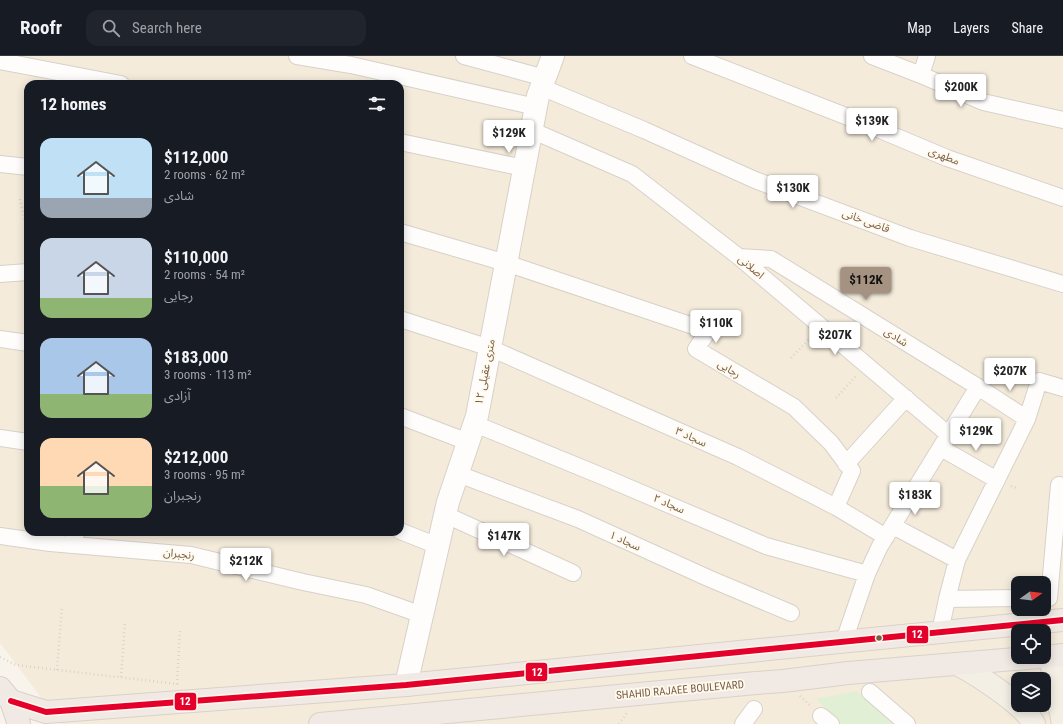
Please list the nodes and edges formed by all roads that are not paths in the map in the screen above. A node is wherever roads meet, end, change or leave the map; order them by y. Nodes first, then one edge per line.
1 (296, 56) edge
2 (464, 56) edge
3 (553, 56) edge
4 (692, 56) edge
5 (872, 56) edge
6 (927, 56) edge
7 (0, 60) edge
8 (920, 75) junction
9 (100, 80) edge
10 (543, 82) junction
11 (536, 108) junction
12 (1063, 120) edge
13 (531, 130) junction
14 (404, 143) edge
15 (0, 164) edge
16 (24, 167) edge
17 (524, 168) junction
18 (1063, 198) edge
19 (404, 233) edge
20 (739, 257) junction
21 (506, 263) junction
22 (24, 272) edge
23 (0, 274) edge
24 (1063, 284) edge
25 (404, 320) edge
26 (0, 339) edge
27 (24, 343) edge
28 (490, 348) junction
29 (978, 387) junction
30 (1063, 388) edge
31 (906, 398) junction
32 (404, 417) edge
33 (1027, 420) junction
34 (472, 433) junction
35 (0, 438) edge
36 (24, 441) edge
37 (945, 442) junction
38 (846, 464) junction
39 (458, 474) junction
40 (997, 480) junction
41 (1059, 485) dead end
42 (836, 508) junction
43 (446, 515) junction
44 (889, 531) junction
45 (404, 533) edge
46 (0, 536) edge
47 (74, 538) edge
48 (438, 546) junction
49 (957, 560) junction
50 (573, 573) dead end
51 (867, 574) junction
52 (1051, 576) edge
53 (1011, 598) edge
54 (947, 600) junction
55 (791, 613) dead end
56 (422, 615) junction
57 (1063, 620) edge
58 (940, 632) junction
59 (844, 641) junction
60 (1011, 659) edge
61 (957, 664) junction
62 (1050, 664) edge
63 (406, 684) junction
64 (870, 692) dead end
65 (5, 695) edge
66 (754, 709) dead end
67 (1056, 709) edge
68 (1032, 715) edge
69 (40, 718) edge
70 (19, 724) edge
71 (320, 724) edge
72 (743, 724) edge
73 (907, 724) edge

1 - 11 street
2 - 10 street, قاضی خانی
3 - 10 street, ۱۲ متری عقیلی
4 - 18 street, مطهری
5 - 8 street
6 - 8 street
7 - 9 street
8 - 12 street
10 - 11 street, ۱۲ متری عقیلی
10 - 24 street, قاضی خانی
11 - 13 street, ۱۲ متری عقیلی
13 - 17 street, ۱۲ متری عقیلی
13 - 20 street, اصلانی
14 - 17 street
15 - 16 street
17 - 21 street, ۱۲ متری عقیلی
19 - 21 street
20 - 29 street, شادی
20 - 31 street, اصلانی
21 - 28 street, ۱۲ متری عقیلی
21 - 38 street, رجایی
22 - 23 street
25 - 28 street, سجاد ۳
26 - 27 street
28 - 34 street, ۱۲ متری عقیلی
28 - 42 street, سجاد ۳
29 - 33 street, شادی
29 - 37 street
30 - 33 street
31 - 37 street, اصلانی
31 - 38 street
32 - 34 street, سجاد ۲
33 - 40 street
34 - 39 street, ۱۲ متری عقیلی
34 - 51 street, سجاد ۲
35 - 36 street
37 - 40 street, اصلانی
37 - 44 street
38 - 42 street, رجایی
39 - 43 street, ۱۲ متری عقیلی
39 - 55 street, سجاد ۱
40 - 49 street
41 - 52 street
42 - 44 street, سجاد ۳
43 - 48 street, ۱۲ متری عقیلی
43 - 50 street
44 - 49 street, سجاد ۳
44 - 51 street
45 - 48 street
46 - 47 street, رنجبران
47 - 56 street, رنجبران
48 - 56 street, ۱۲ متری عقیلی
49 - 54 street
51 - 59 street
53 - 54 street
54 - 58 street
56 - 63 street, ۱۲ متری عقیلی
57 - 58 highway
58 - 59 highway
59 - 63 highway
60 - 61 highway, SHAHID RAJAEE BOULEVARD
61 - 68 main road
61 - 71 highway, SHAHID RAJAEE BOULEVARD
62 - 67 main road
63 - 69 highway
64 - 73 street
65 - 69 highway
65 - 70 highway
66 - 72 street

